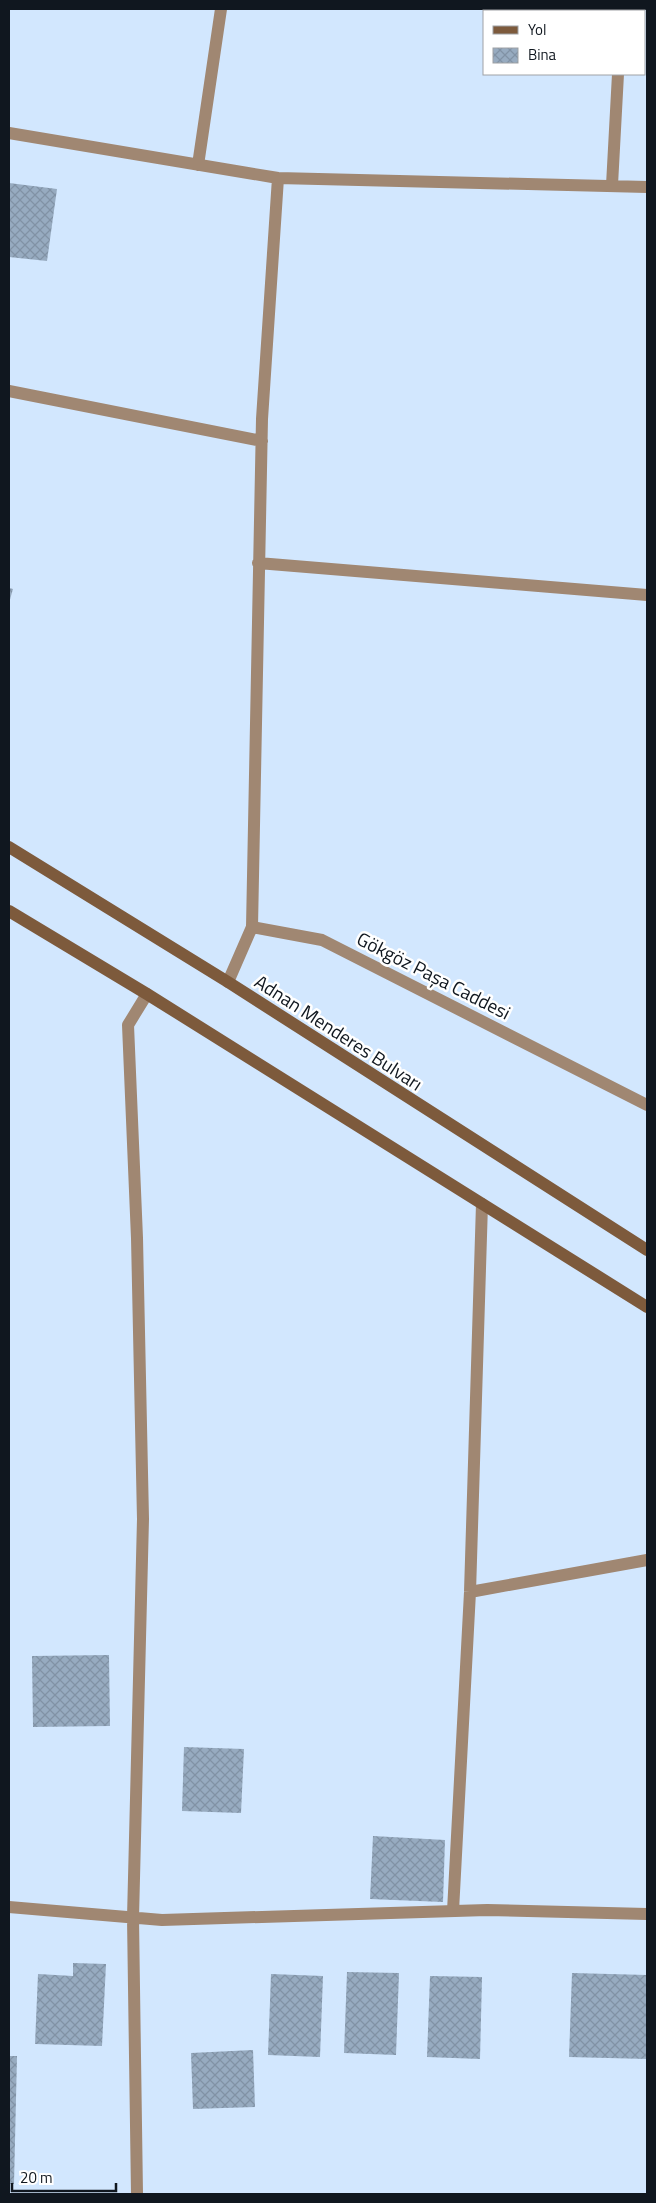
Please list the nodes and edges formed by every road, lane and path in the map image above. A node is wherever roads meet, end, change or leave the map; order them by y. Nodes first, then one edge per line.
1 (222, 9) edge
2 (618, 75) edge
3 (9, 133) edge
4 (198, 165) junction
5 (278, 178) junction
6 (612, 185) junction
7 (647, 187) edge
8 (9, 391) edge
9 (262, 441) junction
10 (258, 563) junction
11 (647, 595) edge
12 (9, 847) edge
13 (9, 911) edge
14 (252, 927) junction
15 (228, 982) junction
16 (147, 994) junction
17 (647, 1105) edge
18 (482, 1204) junction
19 (647, 1250) edge
20 (647, 1307) edge
21 (647, 1560) edge
22 (470, 1592) junction
23 (9, 1907) edge
24 (453, 1911) junction
25 (647, 1914) edge
26 (133, 1918) junction
27 (137, 2194) edge

1 - 4 street
2 - 6 street
3 - 4 street
4 - 5 street
5 - 6 street
5 - 9 street
6 - 7 street
8 - 9 street
9 - 10 street
10 - 11 street
10 - 14 street
12 - 15 main road, Adnan Menderes Bulvarı
13 - 16 main road
14 - 15 street
14 - 17 street, Gökgöz Paşa Caddesi
15 - 19 main road, Adnan Menderes Bulvarı
16 - 18 main road
16 - 26 street
18 - 20 main road
18 - 22 street
21 - 22 street
22 - 24 street
23 - 26 street
24 - 25 street
24 - 26 street
26 - 27 street

